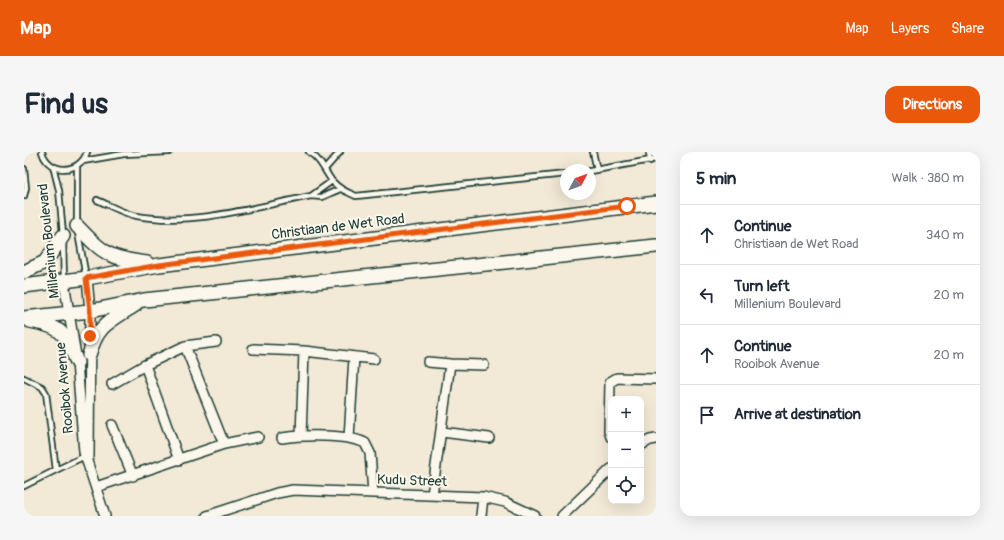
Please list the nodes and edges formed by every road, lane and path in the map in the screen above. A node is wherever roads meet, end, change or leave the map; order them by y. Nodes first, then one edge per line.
1 (42, 152) edge
2 (87, 152) edge
3 (118, 152) edge
4 (169, 152) edge
5 (309, 152) edge
6 (340, 152) edge
7 (593, 152) edge
8 (649, 152) edge
9 (124, 154) junction
10 (656, 159) edge
11 (83, 160) junction
12 (650, 160) junction
13 (53, 166) junction
14 (77, 166) junction
15 (24, 169) edge
16 (325, 169) junction
17 (597, 170) joint
18 (560, 175) edge
19 (332, 181) junction
20 (340, 188) junction
21 (24, 196) edge
22 (312, 196) junction
23 (97, 200) dead end
24 (656, 202) edge
25 (77, 226) junction
26 (63, 236) junction
27 (656, 246) edge
28 (159, 265) junction
29 (24, 272) edge
30 (86, 278) junction
31 (64, 282) junction
32 (24, 286) edge
33 (144, 300) junction
34 (90, 311) junction
35 (70, 313) junction
36 (24, 319) edge
37 (216, 342) dead end
38 (185, 346) junction
39 (253, 349) dead end
40 (304, 351) junction
41 (89, 355) junction
42 (354, 357) junction
43 (374, 359) dead end
44 (77, 362) junction
45 (428, 362) dead end
46 (450, 364) junction
47 (484, 365) dead end
48 (145, 366) junction
49 (24, 378) edge
50 (656, 379) edge
51 (112, 384) dead end
52 (112, 425) dead end
53 (442, 432) junction
54 (609, 432) edge
55 (301, 436) junction
56 (258, 437) dead end
57 (282, 438) dead end
58 (349, 438) junction
59 (489, 438) dead end
60 (656, 439) edge
61 (644, 443) edge
62 (224, 444) junction
63 (88, 457) junction
64 (179, 460) junction
65 (56, 470) junction
66 (608, 472) edge
67 (133, 476) junction
68 (24, 486) edge
69 (96, 487) junction
70 (373, 493) junction
71 (432, 495) junction
72 (483, 497) junction
73 (235, 507) junction
74 (106, 516) edge
75 (207, 516) edge
76 (238, 516) edge
77 (481, 516) edge
78 (535, 516) edge
79 (562, 516) edge

1 - 13 lane, Millenium Boulevard
2 - 11 lane
3 - 9 lane
4 - 9 lane
5 - 16 lane
6 - 16 lane
7 - 17 lane
8 - 12 lane
9 - 11 lane
10 - 12 lane
11 - 14 lane
12 - 17 lane
13 - 14 lane, Millenium Boulevard
13 - 26 lane, Millenium Boulevard
14 - 25 lane
15 - 21 lane
16 - 19 lane
18 - 20 lane
19 - 20 lane
19 - 22 lane
20 - 22 lane
22 - 23 lane
24 - 28 main road, Christiaan de Wet Road
25 - 28 main road
25 - 30 lane
26 - 29 main road
26 - 31 lane, Millenium Boulevard
27 - 33 main road
28 - 30 main road, Christiaan de Wet Road
30 - 31 main road, Christiaan de Wet Road
30 - 34 street
31 - 32 main road, Christiaan de Wet Road
31 - 35 street, Millenium Boulevard
33 - 34 main road
33 - 41 main road
34 - 35 main road
34 - 41 street, Rooibok Avenue
35 - 36 main road
35 - 44 street, Rooibok Avenue
36 - 44 main road
37 - 38 street
38 - 48 street
38 - 62 street
39 - 40 street
40 - 42 street
40 - 55 street
41 - 63 street, Rooibok Avenue
42 - 43 street
42 - 58 street
44 - 63 street, Rooibok Avenue
45 - 46 street
46 - 47 street
46 - 53 street
48 - 51 street
48 - 64 street
49 - 65 lane
50 - 54 street
52 - 67 street
53 - 59 street
53 - 71 street
55 - 57 street
55 - 58 street
56 - 62 street
58 - 70 street
60 - 61 street
62 - 64 street
63 - 65 lane
63 - 69 street, Rooibok Avenue
64 - 67 street
65 - 68 lane
66 - 79 street
67 - 69 street
69 - 74 street, Rooibok Avenue
70 - 71 street, Kudu Street
70 - 73 street, Kudu Street
71 - 72 street, Kudu Street
72 - 77 street
72 - 78 street, Kudu Street
73 - 75 street, Kudu Street
73 - 76 street

